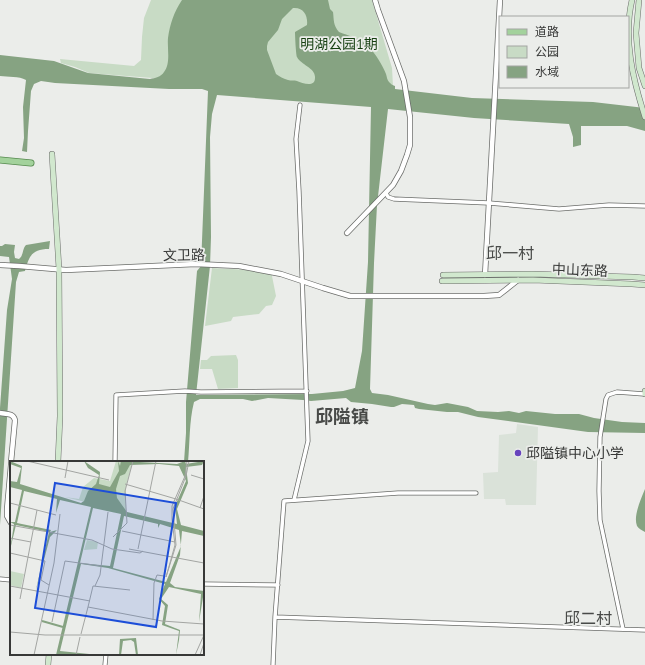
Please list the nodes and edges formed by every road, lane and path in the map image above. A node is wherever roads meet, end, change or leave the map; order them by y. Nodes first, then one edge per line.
1 (376, 0) edge
2 (500, 0) edge
3 (632, 0) edge
4 (639, 0) edge
5 (499, 16) edge
6 (499, 18) edge
7 (645, 86) edge
8 (300, 105) dead end
9 (645, 117) edge
10 (52, 154) dead end
11 (0, 160) edge
12 (31, 163) dead end
13 (386, 194) junction
14 (489, 203) junction
15 (645, 206) edge
16 (347, 233) dead end
17 (0, 265) edge
18 (59, 269) junction
19 (485, 275) junction
20 (645, 278) edge
21 (518, 280) junction
22 (645, 285) edge
23 (307, 391) junction
24 (645, 393) edge
25 (0, 413) edge
26 (11, 461) edge
27 (58, 461) edge
28 (115, 461) edge
29 (10, 476) edge
30 (476, 493) dead end
31 (294, 500) junction
32 (10, 521) edge
33 (0, 579) edge
34 (10, 580) edge
35 (204, 584) edge
36 (278, 585) junction
37 (275, 617) junction
38 (623, 630) junction
39 (645, 630) edge
40 (49, 655) edge
41 (106, 655) edge
42 (48, 665) edge
43 (105, 665) edge
44 (273, 665) edge

1 - 13 street
2 - 5 street
3 - 9 main road
4 - 7 main road
6 - 14 street
8 - 23 street
10 - 18 main road
11 - 12 main road
13 - 14 street
13 - 16 street
14 - 15 street
14 - 19 street
17 - 18 street, 文卫路
18 - 21 street, 文卫路
18 - 27 main road
19 - 20 main road, 中山东路
19 - 21 main road, 中山东路
21 - 22 main road, 中山东路
23 - 28 street
23 - 31 street
24 - 38 street
25 - 26 street
29 - 32 street
30 - 31 street
31 - 36 street
33 - 34 street
35 - 36 street
36 - 37 street
37 - 38 street
37 - 44 street
38 - 39 street
40 - 42 main road
41 - 43 street

